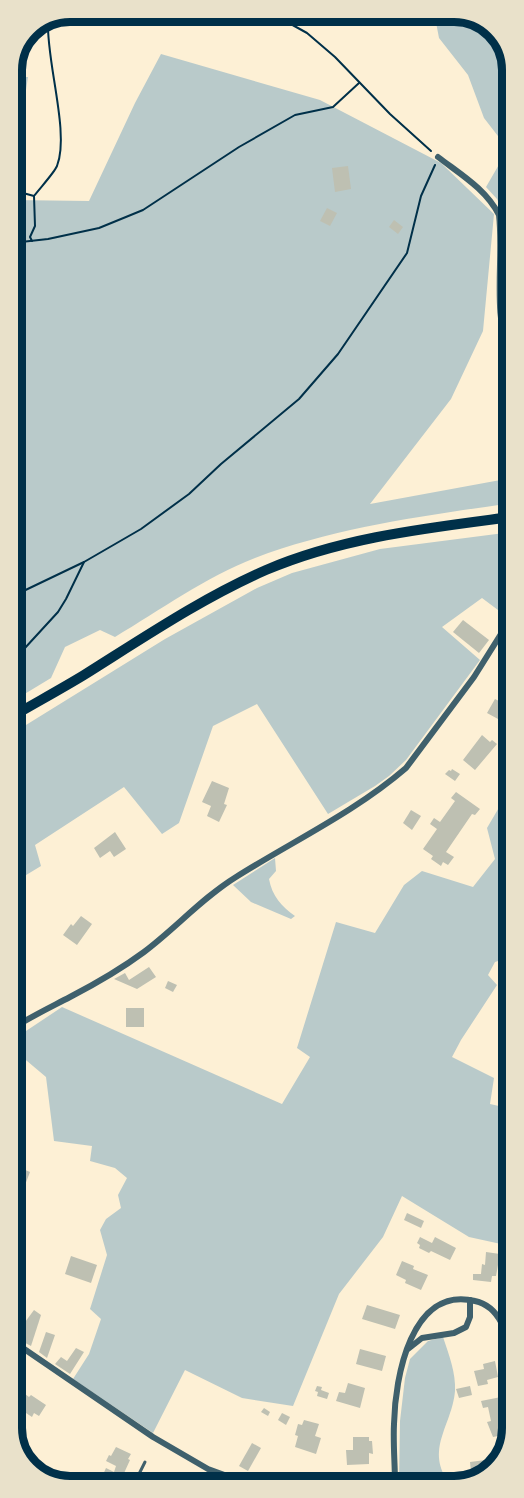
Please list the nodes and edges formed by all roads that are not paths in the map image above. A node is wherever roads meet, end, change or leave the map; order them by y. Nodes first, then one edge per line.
1 (438, 157) road end
2 (502, 321) edge
3 (502, 519) edge
4 (502, 632) edge
5 (23, 710) edge
6 (23, 1022) edge
7 (470, 1300) junction
8 (502, 1324) edge
9 (23, 1348) edge
10 (407, 1350) junction
11 (145, 1462) dead end
12 (139, 1475) edge
13 (226, 1475) edge
14 (395, 1476) edge

1 - 2 street
3 - 5 main road
4 - 6 street
7 - 8 street
7 - 10 street
7 - 10 street
9 - 13 street
10 - 14 street
11 - 12 lane

